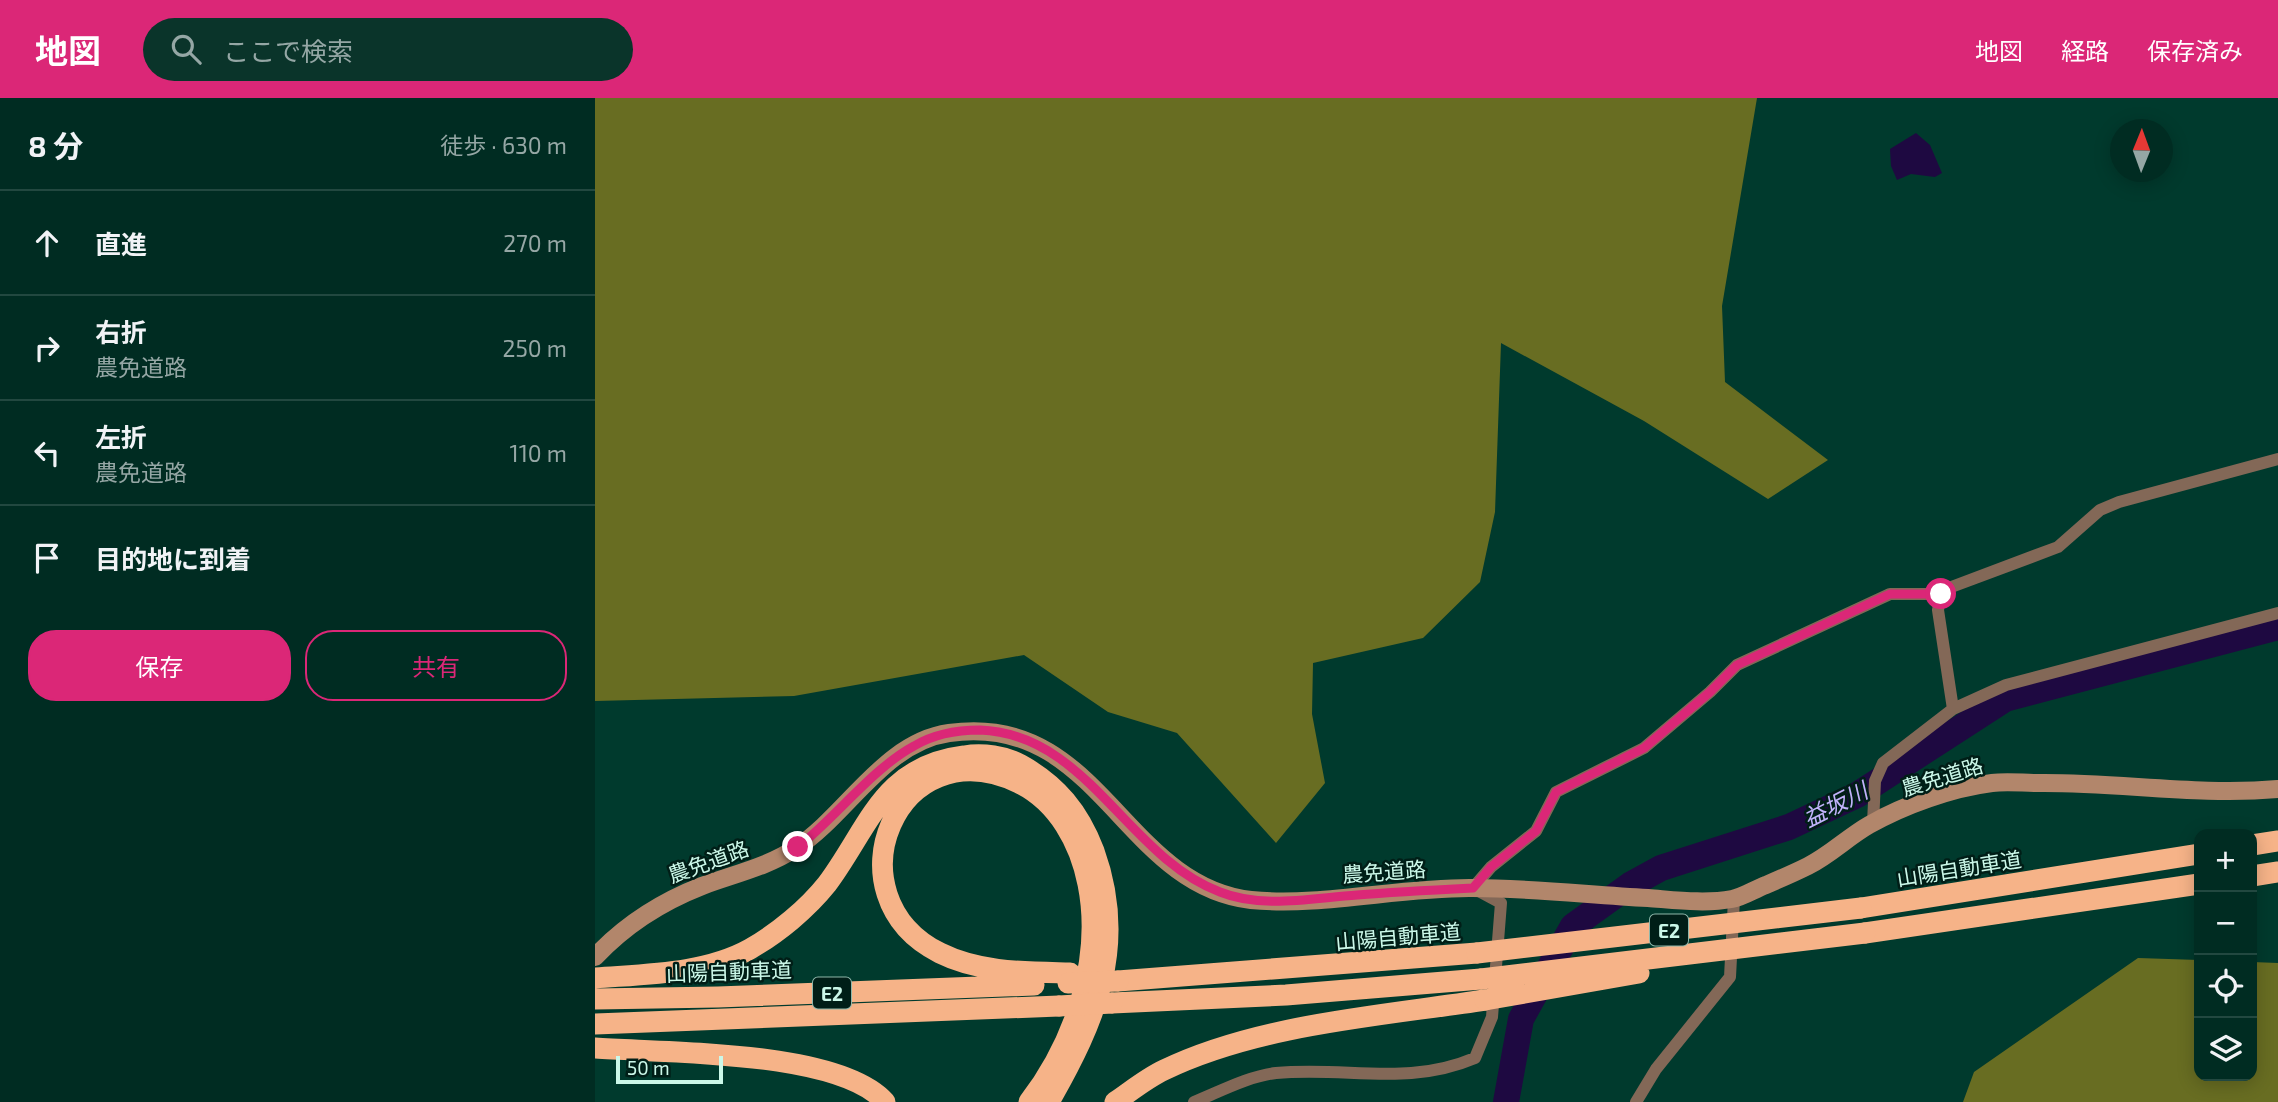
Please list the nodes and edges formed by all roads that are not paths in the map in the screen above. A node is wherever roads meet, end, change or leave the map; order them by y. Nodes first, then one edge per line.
1 (2278, 459) edge
2 (1941, 594) junction
3 (2278, 613) edge
4 (1953, 709) junction
5 (2278, 789) edge
6 (1873, 814) junction
7 (2278, 841) edge
8 (2257, 844) edge
9 (2194, 854) edge
10 (2278, 872) edge
11 (2257, 875) edge
12 (2194, 885) edge
13 (1473, 888) junction
14 (1734, 899) junction
15 (1865, 933) junction
16 (598, 949) edge
17 (595, 978) edge
18 (1069, 978) junction
19 (595, 999) edge
20 (595, 1024) edge
21 (595, 1048) edge
22 (885, 1102) edge
23 (1029, 1102) edge
24 (1049, 1102) edge
25 (1115, 1102) edge
26 (1194, 1102) edge
27 (1636, 1102) edge

1 - 2 street
2 - 4 street
2 - 13 street
3 - 4 street
4 - 6 street
5 - 6 street, 農免道路
6 - 14 street, 農免道路
7 - 8 highway
9 - 18 highway, 山陽自動車道 / E2, bridge
10 - 11 highway
12 - 15 highway, E2
13 - 14 street, 農免道路
13 - 16 street, 農免道路
13 - 26 street
14 - 27 street
15 - 20 highway, E2, bridge
15 - 25 highway, bridge
17 - 24 highway
18 - 19 highway, 山陽自動車道 / E2
18 - 23 highway
21 - 22 highway

